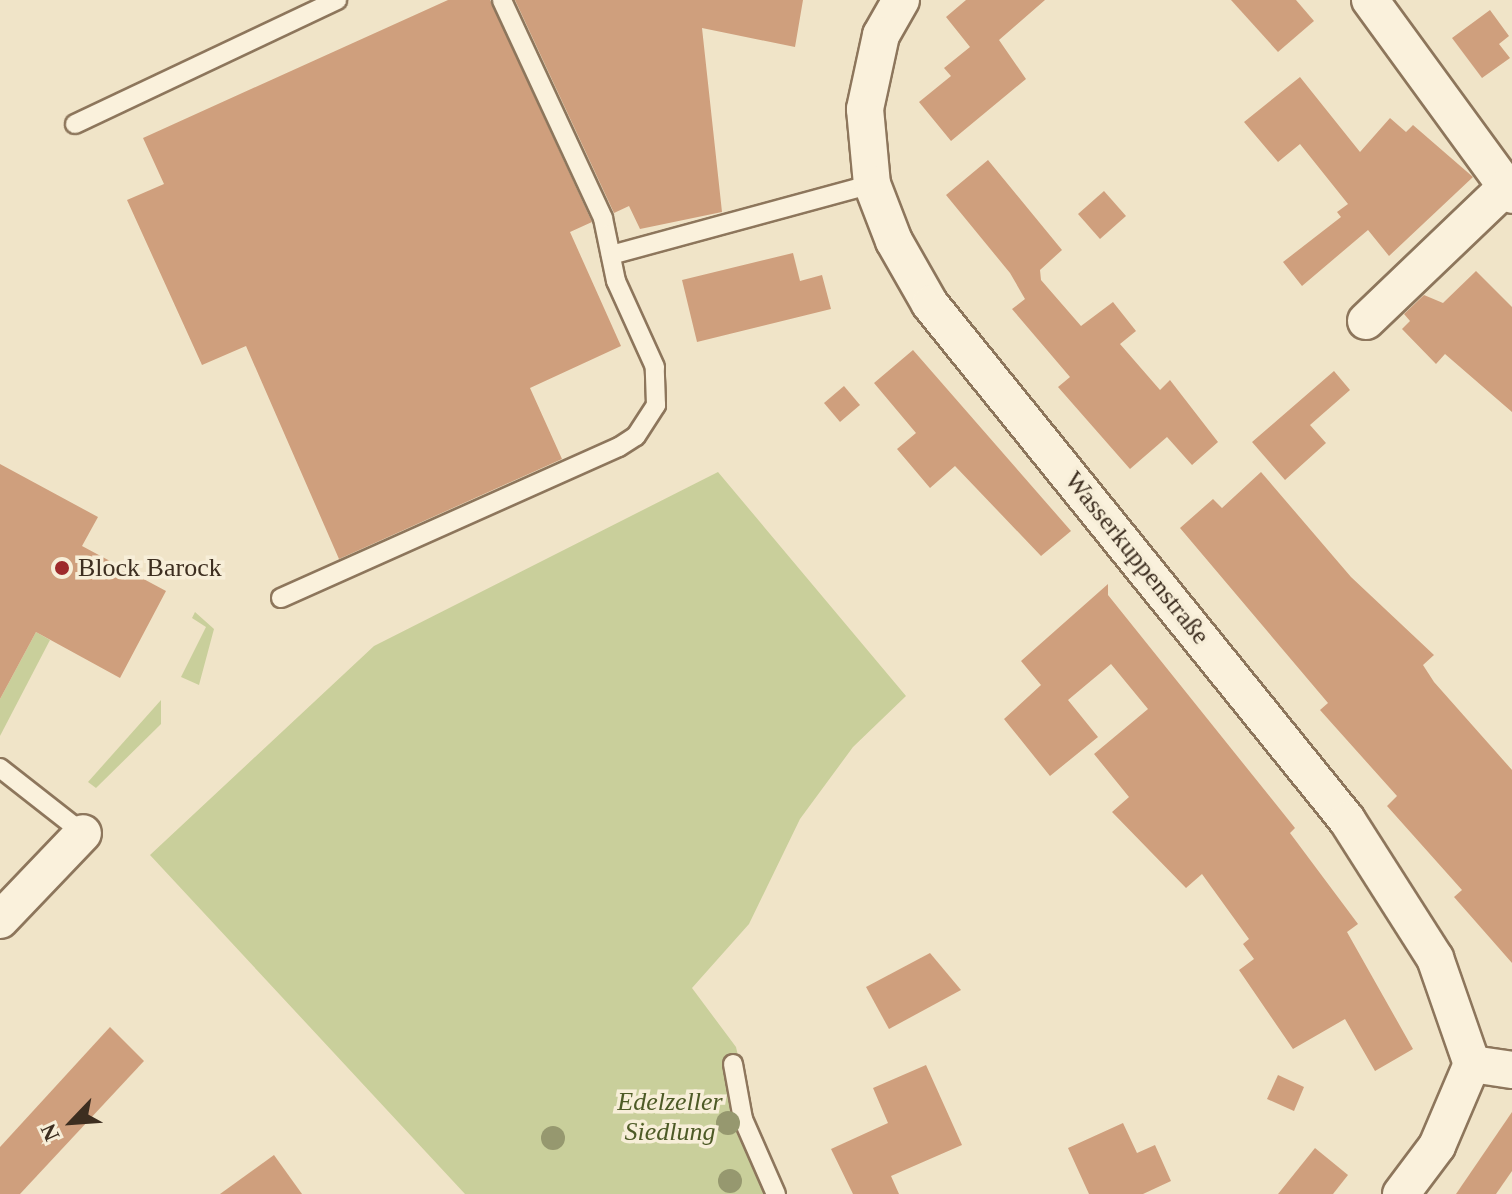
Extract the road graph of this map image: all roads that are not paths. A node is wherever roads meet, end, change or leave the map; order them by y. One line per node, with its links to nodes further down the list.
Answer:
1 (337, 0): 5 (lane)
2 (502, 0): 8 (lane)
3 (901, 0): 6 (street, Wasserkuppenstraße)
4 (1370, 0): 7 (street)
5 (75, 124)
6 (872, 184): 8 (lane); 15 (street, Wasserkuppenstraße)
7 (1509, 191): 9 (street)
8 (611, 255): 10 (lane)
9 (1366, 321)
10 (281, 598)
11 (0, 768): 12 (lane)
12 (83, 833): 13 (street)
13 (0, 920)
14 (733, 1064): 17 (lane)
15 (1472, 1064): 16 (street); 18 (street)
16 (1512, 1070)
17 (776, 1194)
18 (1401, 1194)

